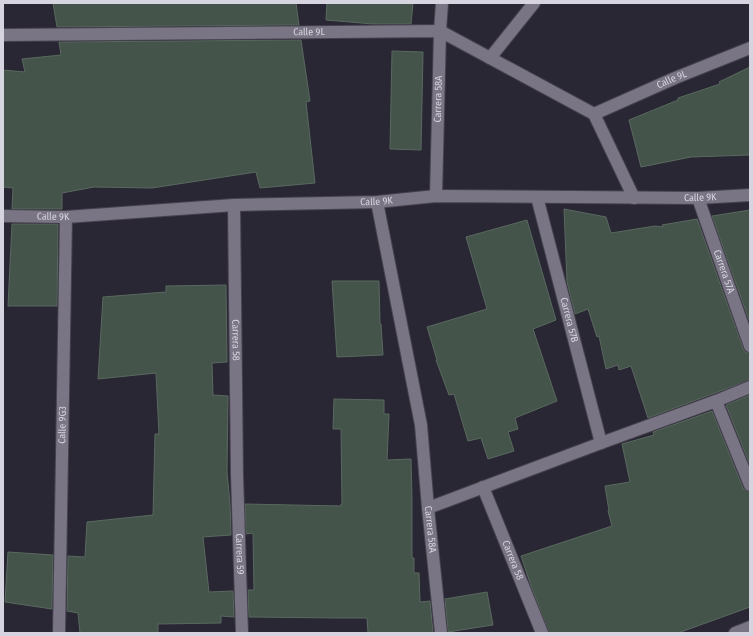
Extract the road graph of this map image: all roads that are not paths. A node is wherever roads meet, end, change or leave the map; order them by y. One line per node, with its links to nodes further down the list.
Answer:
1 (442, 3): 3 (street, Carrera 58A)
2 (534, 3): 6 (street)
3 (440, 31): 4 (street, Calle 9L); 6 (street, Calle 9L); 9 (street, Carrera 58A)
4 (3, 35)
5 (750, 48): 7 (street, Calle 9L)
6 (490, 58): 7 (street, Calle 9L)
7 (594, 114): 11 (street)
8 (750, 195): 12 (street, Calle 9K)
9 (436, 196): 10 (street, Calle 9K); 13 (street, Calle 9K)
10 (537, 197): 11 (street, Calle 9K); 20 (street, Carrera 57B)
11 (634, 198): 12 (street, Calle 9K)
12 (698, 198): 17 (street, Carrera 57A)
13 (376, 202): 14 (street, Calle 9K); 24 (street, Carrera 58A)
14 (234, 205): 16 (street, Calle 9K); 21 (street, Carrera 58)
15 (3, 216): 16 (street, Calle 9K)
16 (66, 217): 26 (street, Calle 9G3)
17 (750, 346)
18 (750, 387): 19 (street)
19 (716, 401): 20 (street); 22 (street)
20 (600, 443): 23 (street)
21 (237, 474): 27 (street, Carrera 59)
22 (750, 485)
23 (483, 487): 24 (street); 29 (street, Carrera 58)
24 (428, 508): 28 (street, Carrera 58A)
25 (750, 627): 30 (street)
26 (58, 633)
27 (242, 633)
28 (441, 633)
29 (542, 633)
30 (734, 633)

